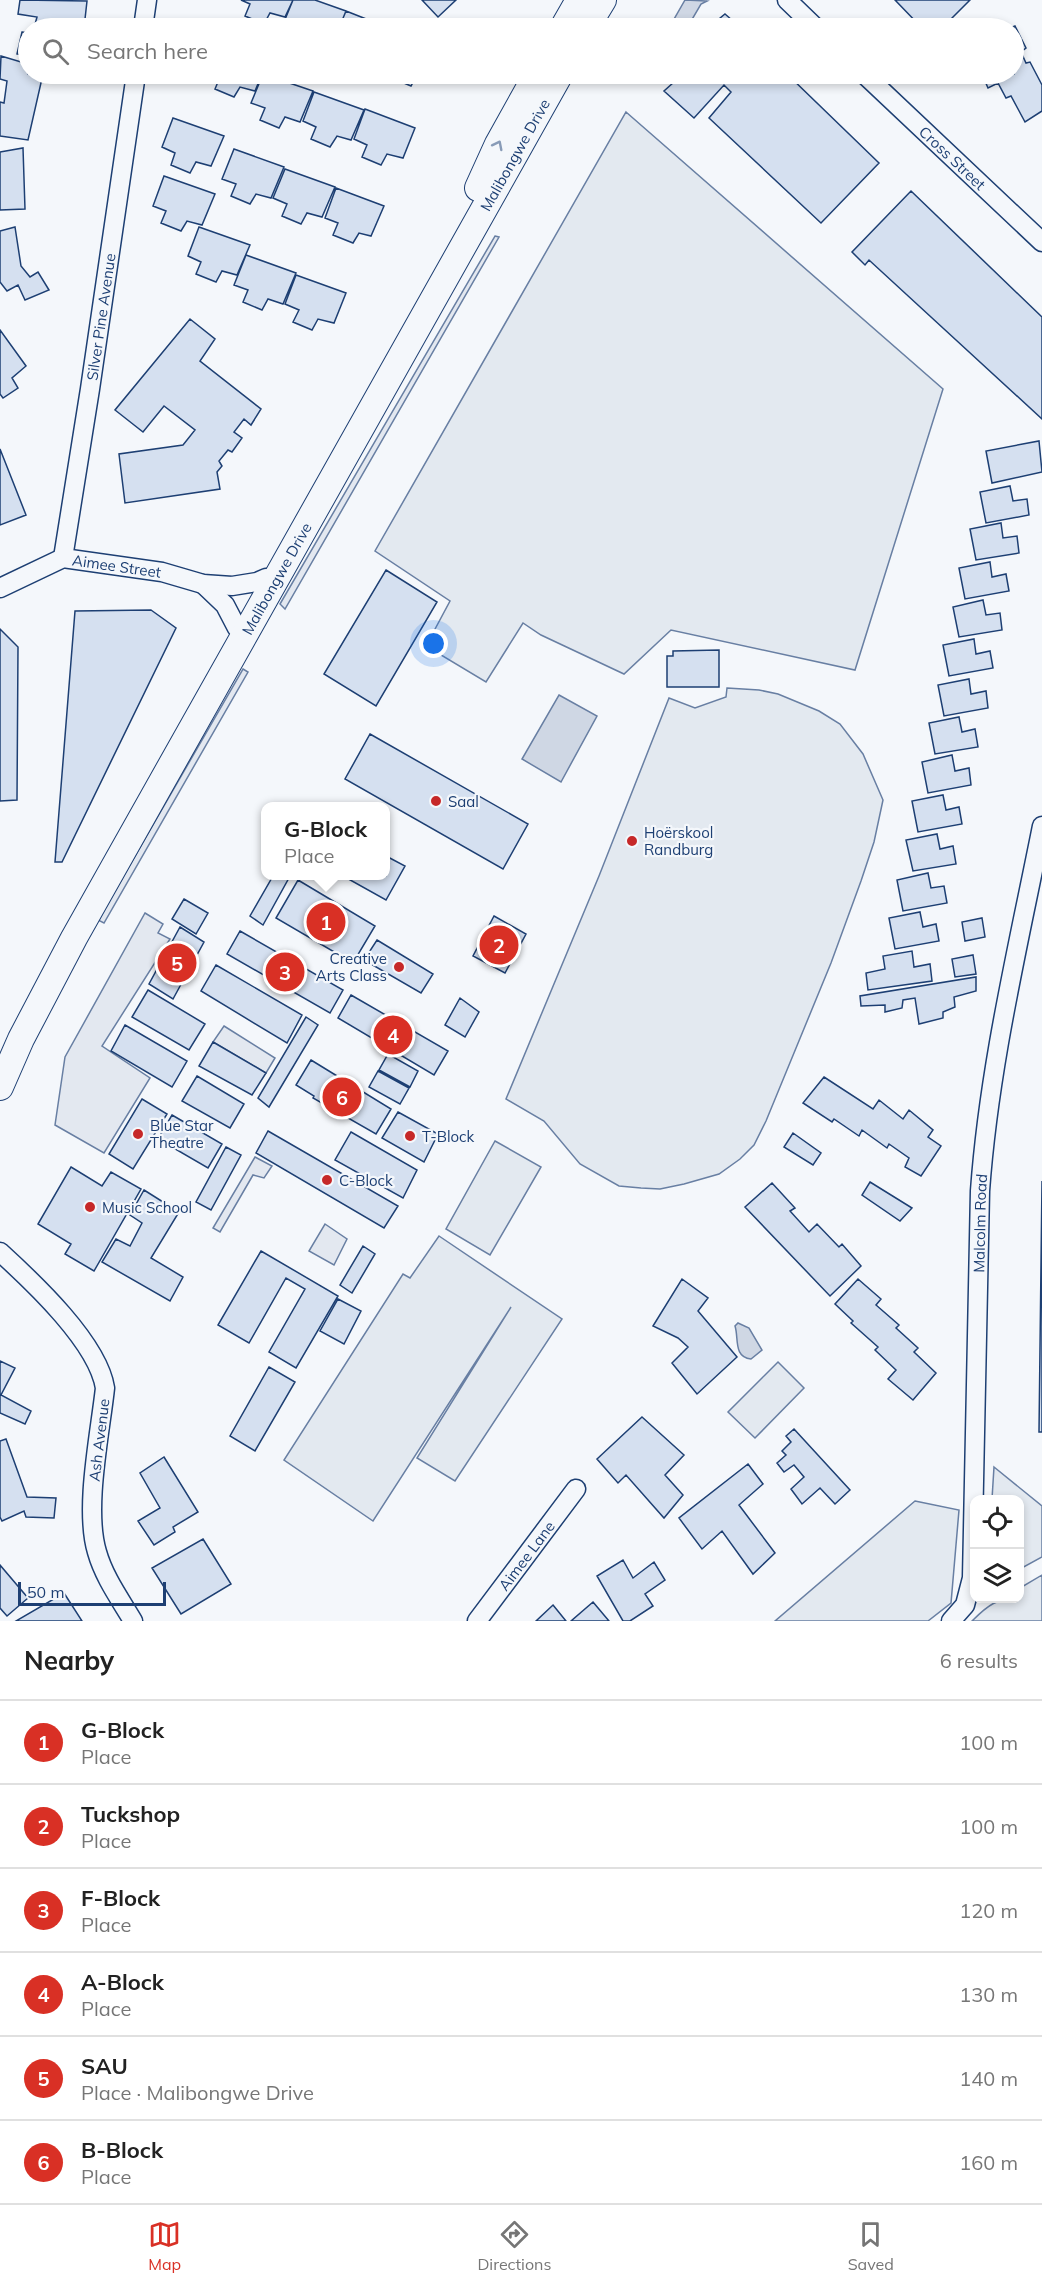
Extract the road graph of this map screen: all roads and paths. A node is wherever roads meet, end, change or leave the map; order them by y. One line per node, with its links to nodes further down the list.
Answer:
1 (147, 0): 5 (street)
2 (579, 0): 6 (main road)
3 (603, 0): 7 (main road)
4 (787, 0): 8 (street)
5 (144, 18)
6 (569, 18)
7 (592, 18)
8 (806, 18)
9 (135, 84): 14 (street, Silver Pine Avenue)
10 (531, 84): 15 (main road, Malibongwe Drive, one-way to 10)
11 (554, 84): 21 (main road, Malibongwe Drive)
12 (875, 84): 13 (street, Cross Street)
13 (1042, 242)
14 (63, 558): 16 (street, Aimee Street); 17 (street, Aimee Street)
15 (266, 578): 16 (street, Aimee Street); 18 (main road, Malibongwe Drive)
16 (203, 584): 18 (street, Aimee Street)
17 (0, 588)
18 (237, 628): 20 (main road, Malibongwe Drive)
19 (1042, 826): 26 (street, Malcolm Road)
20 (0, 1050)
21 (0, 1087)
22 (0, 1252): 24 (street, Ash Avenue)
23 (576, 1489): 25 (street, Aimee Lane)
24 (133, 1621)
25 (477, 1621)
26 (951, 1621)

